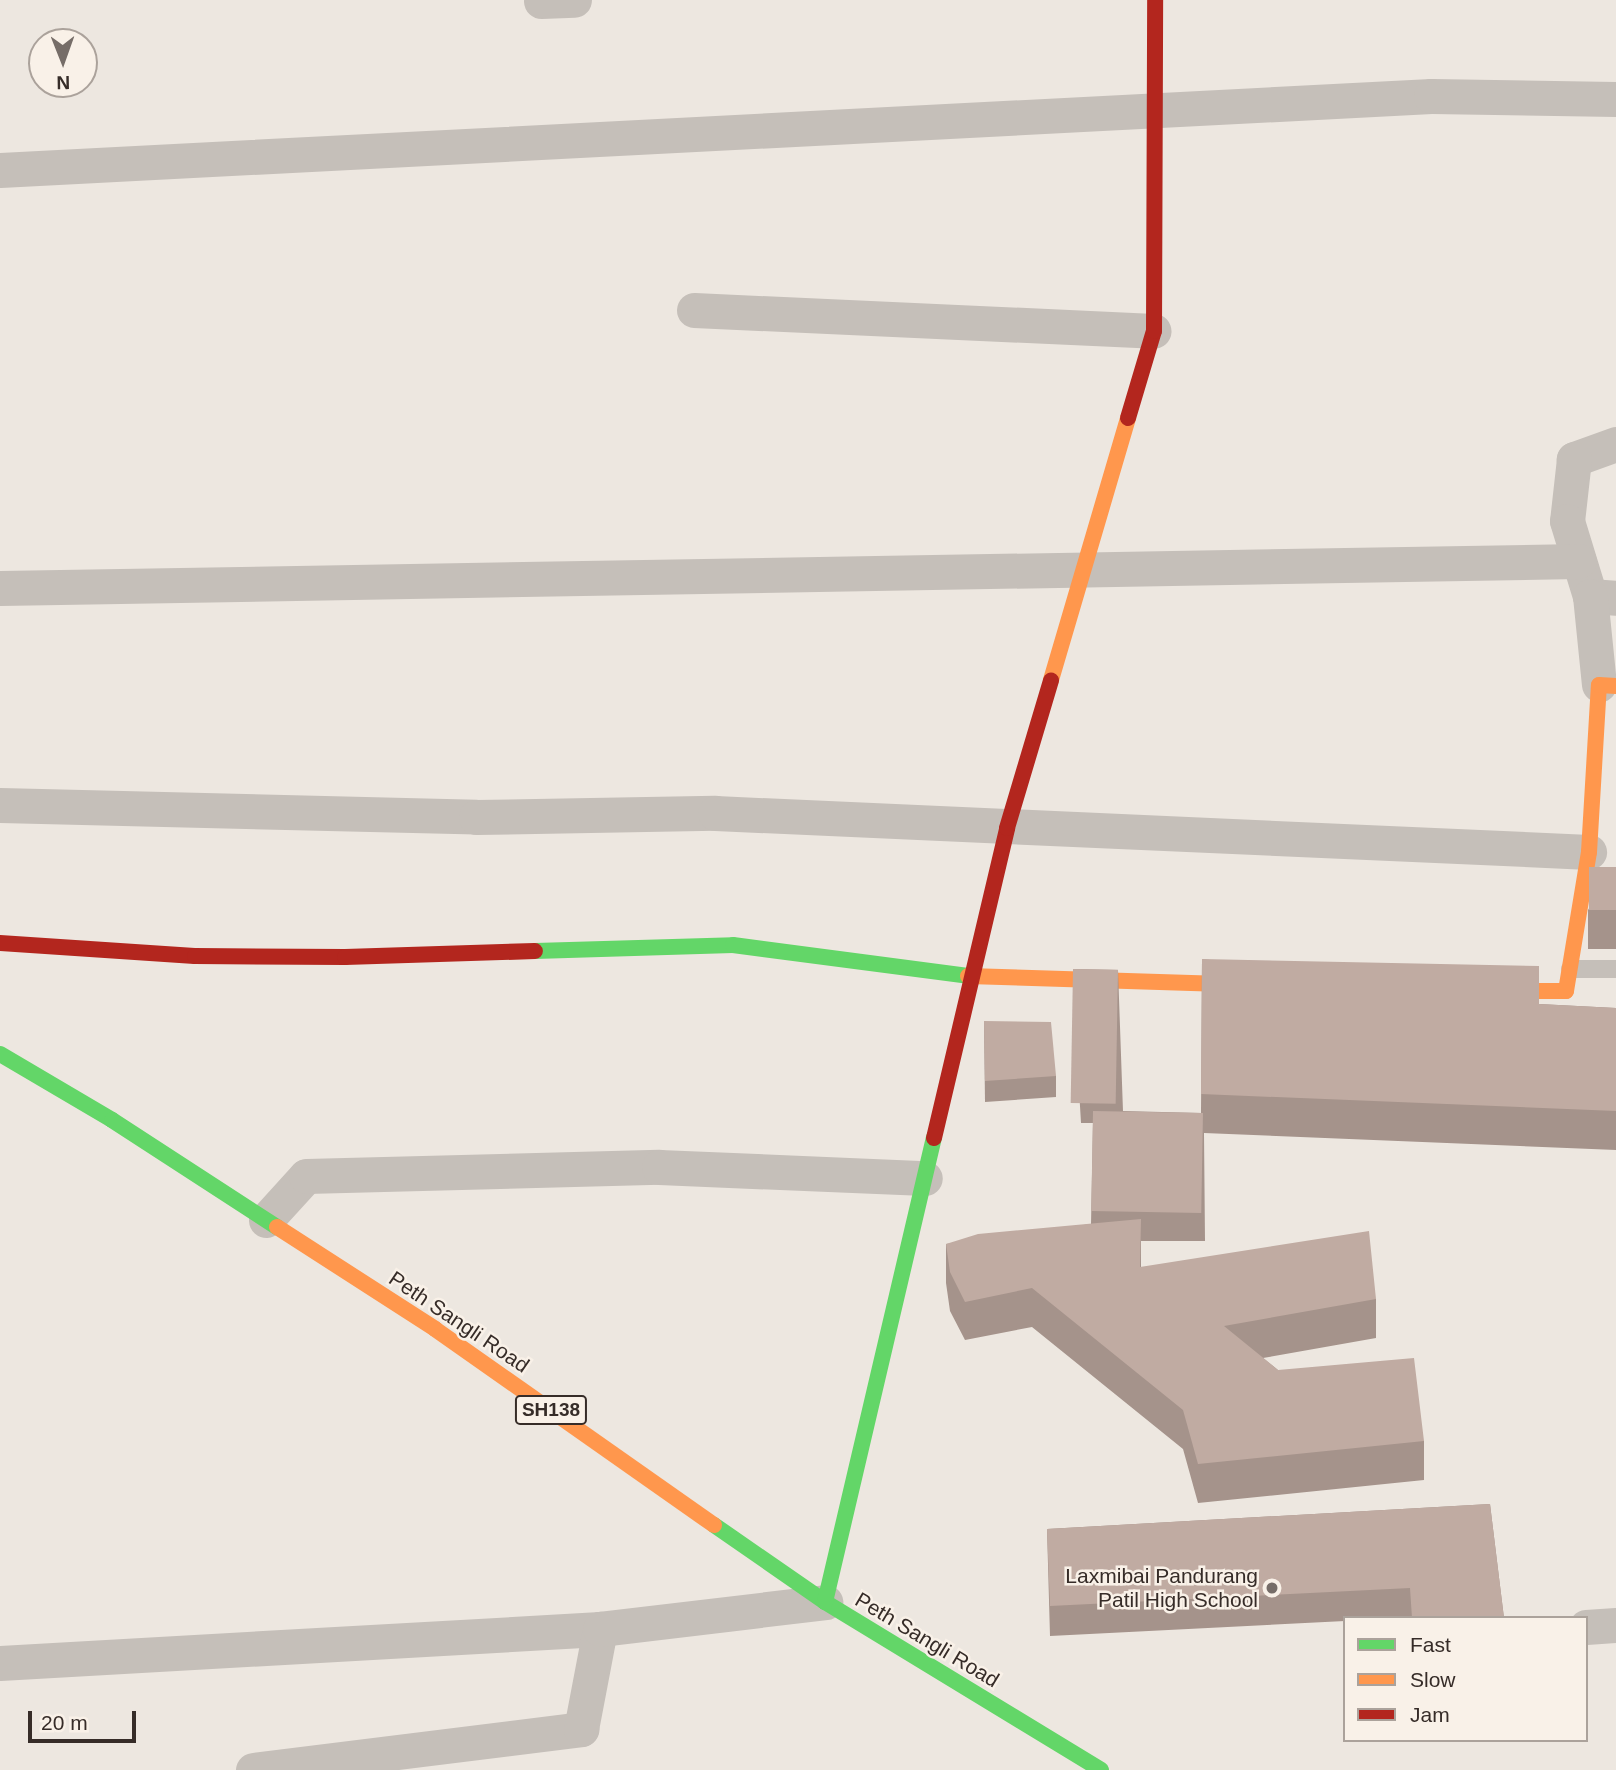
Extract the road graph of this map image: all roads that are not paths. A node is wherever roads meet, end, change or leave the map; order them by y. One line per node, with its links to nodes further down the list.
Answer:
1 (1155, 0): 3 (main road)
2 (1616, 99): 3 (street)
3 (1154, 110): 4 (street); 6 (main road)
4 (0, 170)
5 (694, 310): 6 (street)
6 (1154, 331): 9 (main road)
7 (1616, 444): 8 (street)
8 (1579, 561): 9 (street); 11 (street)
9 (1085, 569): 10 (street); 14 (main road)
10 (0, 588)
11 (1603, 597): 12 (street)
12 (1608, 686): 15 (main road)
13 (0, 805): 14 (street)
14 (1007, 828): 15 (street); 21 (main road)
15 (1589, 852): 16 (main road)
16 (1581, 901): 17 (street); 19 (main road)
17 (1616, 901)
18 (0, 943): 21 (main road)
19 (1570, 969): 20 (lane); 23 (main road)
20 (1616, 969)
21 (972, 975): 22 (main road); 27 (main road)
22 (1269, 985)
23 (1566, 990): 24 (main road); 25 (lane)
24 (1470, 991)
25 (1563, 1012)
26 (0, 1054): 28 (main road, Peth Sangli Road / SH138)
27 (925, 1178): 28 (street); 29 (main road)
28 (266, 1220): 29 (main road, Peth Sangli Road / SH138)
29 (825, 1602): 32 (street); 35 (main road, Peth Sangli Road / SH138)
30 (1616, 1625): 31 (street)
31 (1588, 1627)
32 (600, 1629): 33 (street); 34 (street)
33 (0, 1663)
34 (253, 1770)
35 (1101, 1770)

